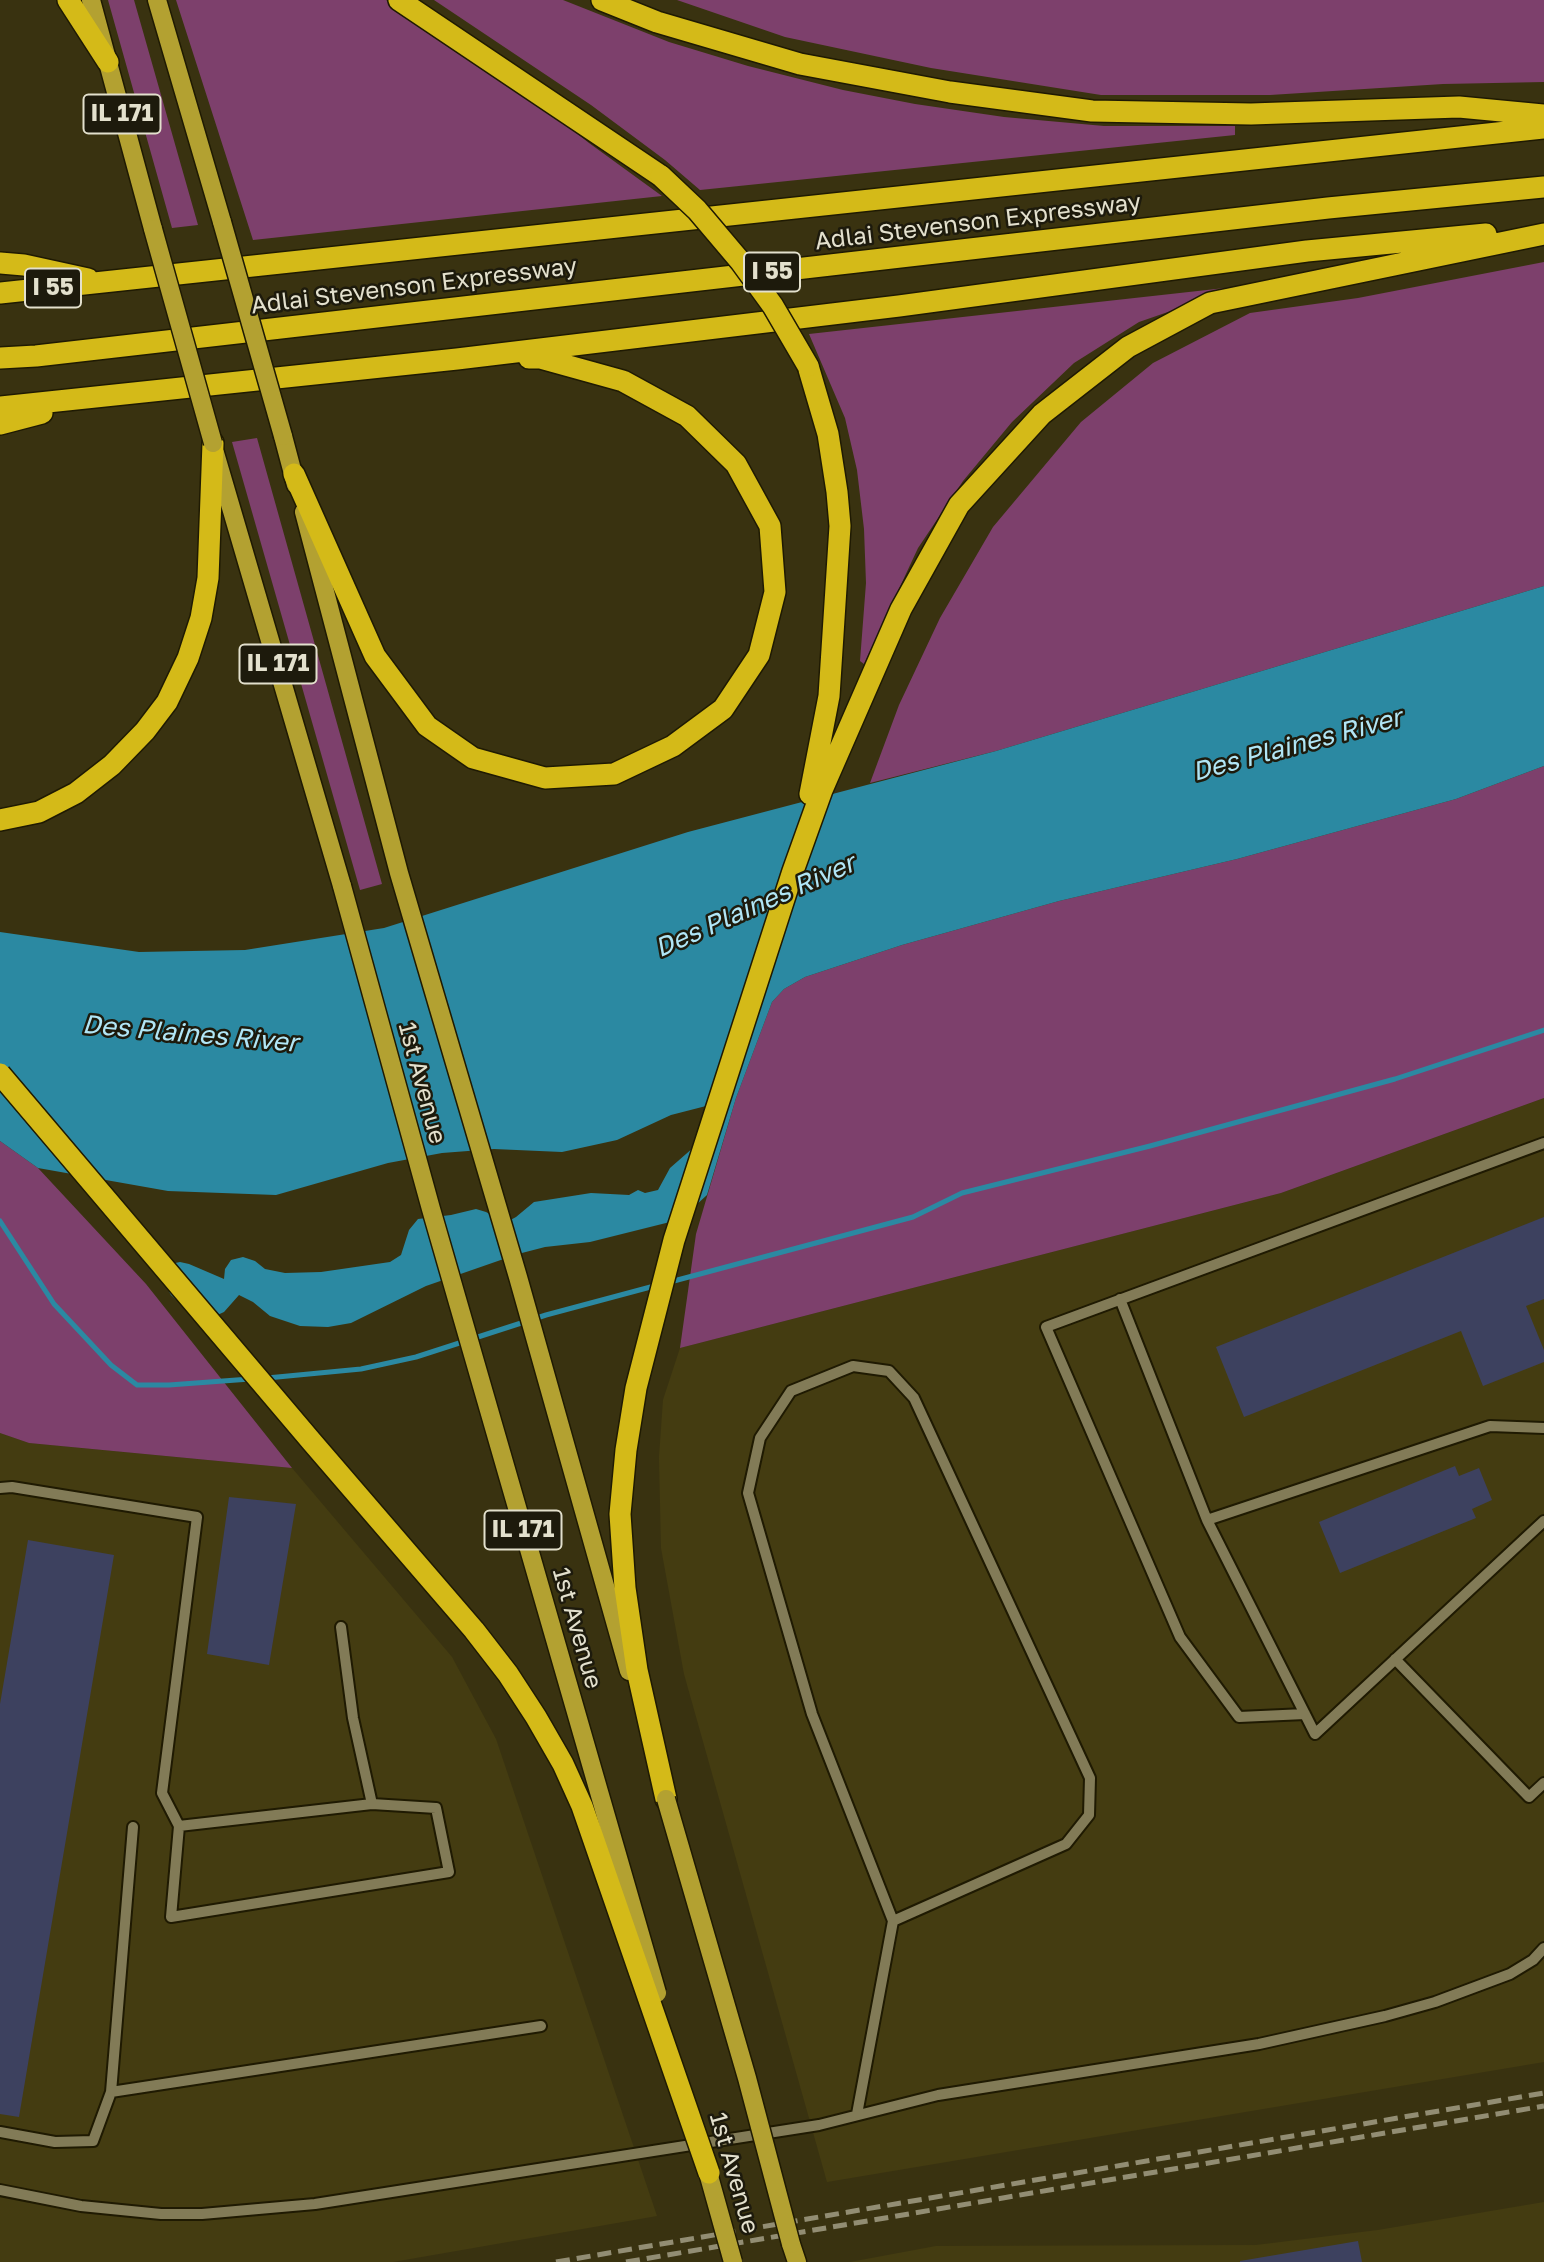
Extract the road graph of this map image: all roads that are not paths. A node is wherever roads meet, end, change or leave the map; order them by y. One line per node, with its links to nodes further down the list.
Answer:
1 (68, 0): 6 (highway)
2 (91, 0): 6 (main road, IL 171)
3 (157, 0): 21 (main road, IL 171, bridge)
4 (400, 0): 23 (highway, bridge)
5 (602, 0): 7 (highway)
6 (108, 62): 20 (main road, IL 171, bridge)
7 (1544, 115)
8 (1544, 128): 13 (highway, Adlai Stevenson Expressway / I 55)
9 (1544, 187): 15 (highway, Adlai Stevenson Expressway / I 55)
10 (1544, 228): 16 (highway)
11 (1544, 234): 23 (highway)
12 (0, 263): 13 (highway)
13 (107, 283): 14 (highway, Adlai Stevenson Expressway / I 55)
14 (0, 293)
15 (0, 358)
16 (457, 359): 17 (highway); 21 (highway)
17 (92, 398): 18 (highway); 19 (highway)
18 (0, 407)
19 (0, 424)
20 (212, 443): 22 (highway); 46 (main road, 1st Avenue / IL 171, bridge)
21 (293, 474): 35 (main road, 1st Avenue / IL 171)
22 (0, 820)
23 (793, 872): 35 (highway)
24 (0, 1074): 46 (highway, bridge)
25 (1544, 1143): 26 (lane)
26 (1120, 1299): 29 (lane); 33 (lane)
27 (1544, 1428): 29 (lane)
28 (0, 1488): 37 (lane)
29 (1207, 1520): 33 (lane)
30 (1544, 1521): 32 (lane)
31 (341, 1627): 36 (lane)
32 (1395, 1659): 33 (lane); 34 (lane)
33 (1304, 1714)
34 (1544, 1783)
35 (666, 1799): 49 (main road, IL 171, bridge)
36 (372, 1804): 37 (lane); 37 (lane)
37 (179, 1826)
38 (133, 1828): 43 (lane)
39 (893, 1921): 39 (lane); 44 (lane)
40 (1544, 1948): 41 (lane)
41 (1538, 1960): 44 (lane)
42 (541, 2026): 43 (lane)
43 (111, 2092): 45 (lane)
44 (858, 2114): 47 (lane)
45 (0, 2132)
46 (709, 2174): 48 (main road, 1st Avenue / IL 171, bridge)
47 (0, 2190)
48 (732, 2262)
49 (796, 2262)

